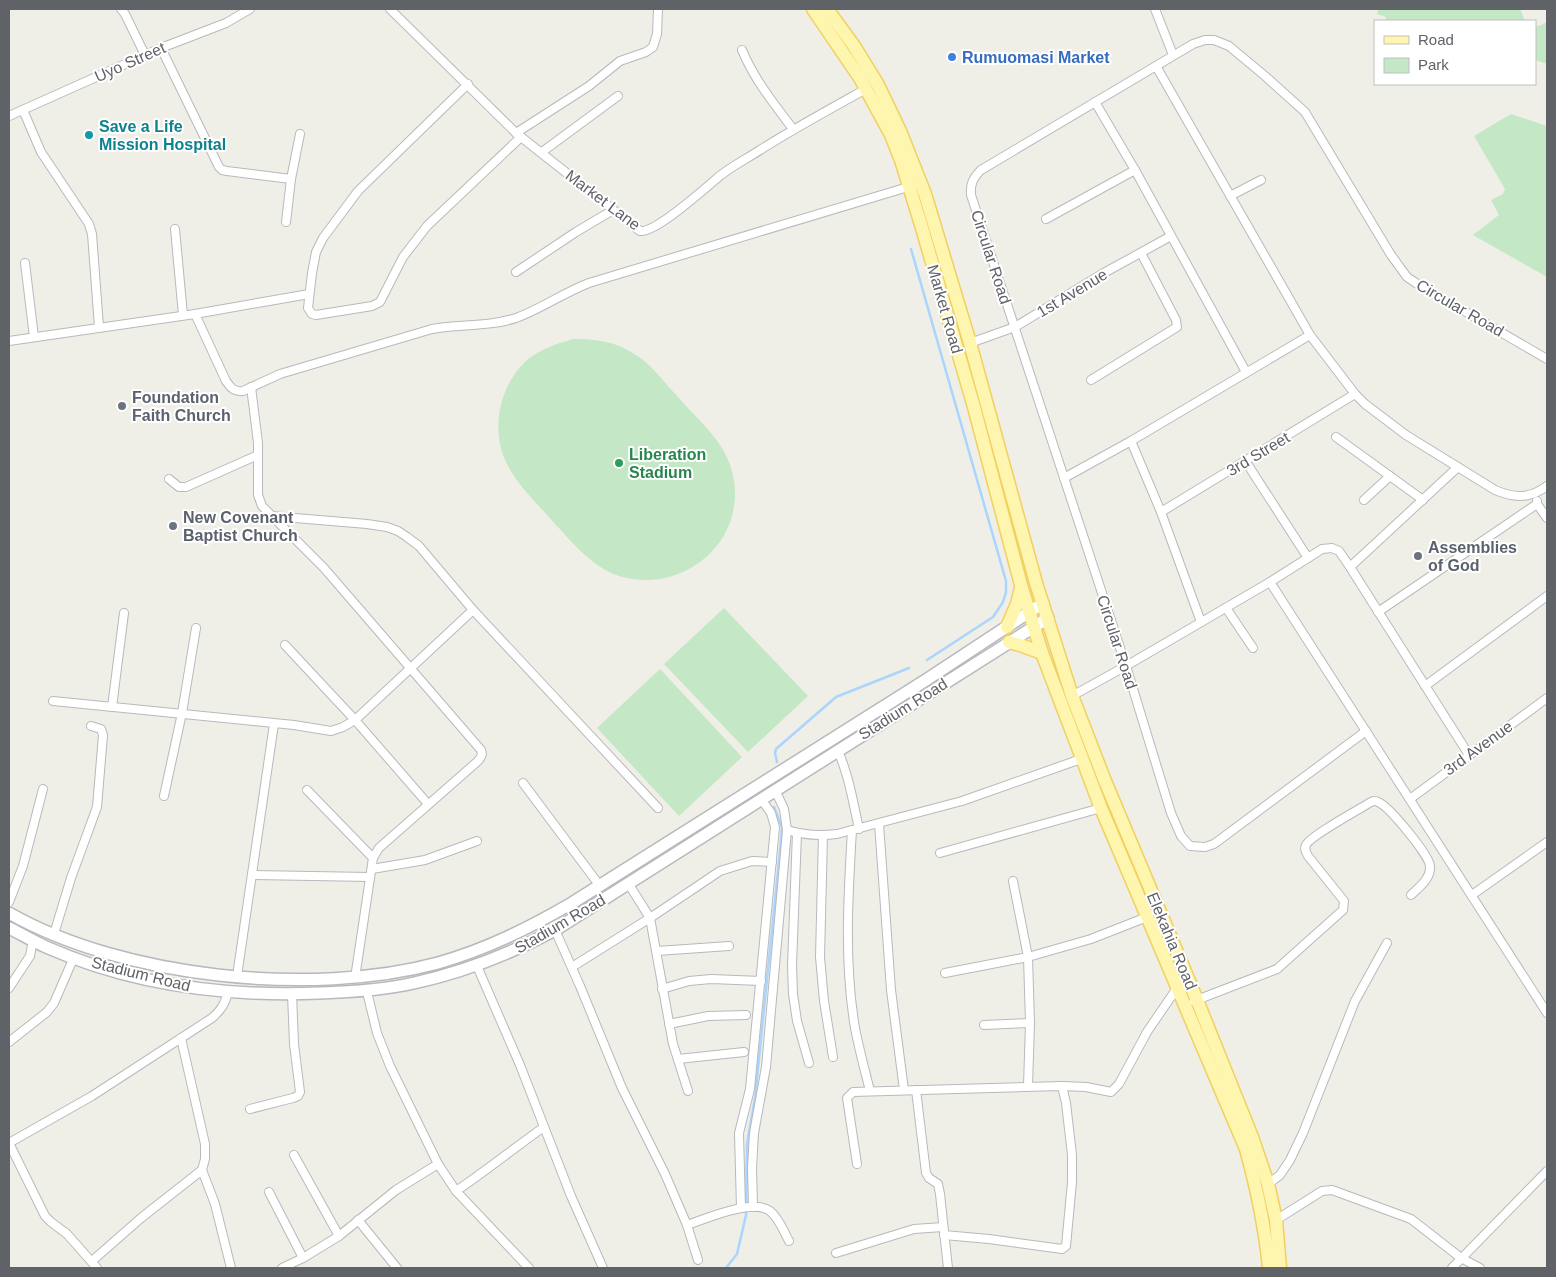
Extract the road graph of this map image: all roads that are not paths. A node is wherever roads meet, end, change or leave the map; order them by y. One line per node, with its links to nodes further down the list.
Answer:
1 (121, 9): 10 (street)
2 (250, 9): 8 (street, Uyo Street)
3 (390, 9): 13 (street, Market Lane)
4 (658, 9): 21 (street)
5 (813, 9): 14 (main road, Market Road)
6 (827, 9): 27 (main road, Market Road)
7 (1154, 9): 11 (street)
8 (161, 48): 10 (street, Uyo Street); 24 (street)
9 (742, 50): 19 (street)
10 (146, 55): 17 (street, Uyo Street)
11 (1174, 55): 12 (street, Circular Road); 46 (street, Circular Road)
12 (1156, 66): 16 (street, Circular Road); 28 (street)
13 (468, 84): 21 (street, Market Lane); 37 (street)
14 (866, 89): 19 (street, Market Lane); 26 (main road, Market Road)
15 (618, 96): 22 (street)
16 (1095, 102): 23 (street); 41 (street, Circular Road)
17 (23, 110): 18 (street, Uyo Street); 40 (street)
18 (9, 116)
19 (793, 129): 29 (street, Market Lane)
20 (300, 134): 24 (street)
21 (519, 135): 22 (street, Market Lane); 37 (street)
22 (542, 152): 29 (street, Market Lane)
23 (1135, 170): 30 (street); 33 (street)
24 (292, 179): 31 (street)
25 (1261, 180): 28 (street)
26 (908, 187): 27 (street); 49 (street); 70 (main road, Market Road)
27 (925, 194): 45 (main road, Market Road)
28 (1230, 196): 42 (street)
29 (613, 210): 36 (street)
30 (1046, 219)
31 (286, 222)
32 (175, 229): 39 (street)
33 (1171, 236): 34 (street, 1st Avenue); 47 (street)
34 (1140, 253): 41 (street, 1st Avenue); 48 (street)
35 (25, 263): 43 (street)
36 (516, 272)
37 (309, 294): 38 (street)
38 (195, 314): 39 (street); 49 (street)
39 (183, 315): 40 (street)
40 (99, 327): 43 (street)
41 (1015, 327): 45 (street, 1st Avenue); 57 (street, Circular Road)
42 (1310, 335): 47 (street); 50 (street)
43 (34, 337): 44 (street)
44 (9, 341)
45 (970, 343): 72 (main road, Market Road)
46 (1547, 359)
47 (1246, 372): 52 (street)
48 (1091, 380)
49 (251, 387): 53 (street)
50 (1355, 394): 54 (street, 3rd Street); 55 (street)
51 (1336, 436): 56 (street)
52 (1132, 441): 57 (street); 64 (street)
53 (258, 454): 58 (street); 65 (street)
54 (1246, 462): 64 (street, 3rd Street); 67 (street)
55 (1458, 467): 60 (street); 62 (street)
56 (1390, 476): 61 (street); 62 (street)
57 (1064, 478): 87 (street, Circular Road)
58 (169, 479)
59 (1547, 486): 60 (street)
60 (1536, 493): 63 (street)
61 (1364, 500)
62 (1423, 500): 68 (street)
63 (1537, 504): 66 (street); 76 (street)
64 (1161, 512): 79 (street)
65 (271, 516): 74 (street); 88 (street)
66 (1547, 518)
67 (1308, 558): 68 (street); 69 (street)
68 (1350, 567): 76 (street)
69 (1270, 582): 73 (street); 98 (street)
70 (1021, 585): 75 (main road, Market Road); 80 (main road)
71 (1547, 596): 89 (street)
72 (1043, 603): 75 (main road, Stadium Road); 78 (main road, Market Road)
73 (1226, 608): 79 (street); 85 (street)
74 (473, 610): 88 (street); 110 (street)
75 (1029, 612): 80 (main road, Stadium Road); 81 (main road, Market Road)
76 (1378, 612): 89 (street)
77 (124, 613): 93 (street)
78 (1048, 618): 81 (main road, Stadium Road); 90 (main road, Elekahia Road)
79 (1201, 622): 87 (street)
80 (1007, 627): 126 (main road, Stadium Road)
81 (1034, 627): 83 (main road, Stadium Road); 86 (main road, Elekahia Road)
82 (196, 628): 94 (street)
83 (1009, 642): 86 (main road); 99 (main road, Stadium Road)
84 (285, 645): 95 (street)
85 (1253, 648)
86 (1042, 653): 101 (main road, Elekahia Road)
87 (1126, 666): 90 (street); 98 (street, Circular Road)
88 (410, 667): 95 (street); 109 (street)
89 (1425, 686): 100 (street)
90 (1072, 696): 156 (main road, Elekahia Road)
91 (1547, 698): 100 (street, 3rd Avenue)
92 (52, 701): 93 (street)
93 (112, 707): 94 (street)
94 (182, 713): 96 (street); 106 (street)
95 (355, 720): 96 (street); 109 (street)
96 (274, 724): 123 (street)
97 (91, 726): 135 (street)
98 (1366, 731): 108 (street)
99 (838, 750): 105 (main road, Stadium Road); 113 (street)
100 (1469, 755): 108 (street, 3rd Avenue)
101 (1081, 759): 111 (main road, Elekahia Road); 112 (street)
102 (523, 783): 126 (street)
103 (43, 789): 129 (street)
104 (307, 790): 120 (street)
105 (776, 790): 107 (main road, Stadium Road); 114 (street)
106 (164, 796)
107 (761, 798): 121 (street); 125 (main road, Stadium Road)
108 (1410, 799): 128 (street)
109 (428, 804): 120 (street)
110 (658, 808)
111 (1101, 808): 119 (street); 131 (main road, Elekahia Road)
112 (879, 824): 113 (street); 171 (street)
113 (855, 829): 116 (street); 174 (street)
114 (787, 830): 115 (street); 186 (street)
115 (797, 833): 116 (street); 168 (street)
116 (823, 835): 166 (street)
117 (477, 841): 122 (street)
118 (1547, 842): 128 (street)
119 (940, 853)
120 (372, 858): 122 (street)
121 (772, 862): 132 (street); 148 (street)
122 (371, 873): 123 (street); 147 (street)
123 (253, 876): 146 (street)
124 (1013, 881): 141 (street)
125 (628, 883): 132 (street); 134 (main road, Stadium Road)
126 (600, 886): 144 (main road, Stadium Road)
127 (1411, 895): 156 (street)
128 (1472, 895): 158 (street)
129 (9, 902)
130 (9, 912): 135 (main road, Stadium Road)
131 (1147, 917): 141 (street); 151 (main road, Elekahia Road)
132 (650, 918): 139 (street); 143 (street)
133 (9, 928): 136 (main road, Stadium Road)
134 (556, 930): 142 (main road, Stadium Road); 143 (street)
135 (54, 934): 146 (main road, Stadium Road)
136 (34, 940): 140 (main road, Stadium Road); 150 (street)
137 (1386, 943): 183 (street)
138 (729, 946): 139 (street)
139 (657, 951): 152 (street)
140 (74, 958): 153 (main road, Stadium Road); 164 (street)
141 (1028, 958): 145 (street); 160 (street)
142 (477, 966): 149 (main road, Stadium Road); 176 (street)
143 (572, 967): 190 (street)
144 (410, 969): 147 (main road, Stadium Road); 149 (main road)
145 (945, 973)
146 (237, 976): 147 (main road, Stadium Road)
147 (355, 978)
148 (761, 981): 152 (street); 187 (street)
149 (412, 984): 154 (main road, Stadium Road)
150 (9, 988)
151 (1177, 988): 157 (main road, Elekahia Road); 170 (street)
152 (662, 990): 161 (street)
153 (228, 992): 155 (main road, Stadium Road); 163 (street)
154 (367, 992): 155 (main road, Stadium Road); 179 (street)
155 (292, 994): 175 (street)
156 (1197, 1000): 157 (street); 183 (main road, Elekahia Road)
157 (1184, 1004): 206 (main road, Elekahia Road)
158 (1547, 1013)
159 (746, 1015): 161 (street)
160 (1030, 1023): 162 (street); 169 (street)
161 (669, 1024): 167 (street)
162 (984, 1025)
163 (181, 1038): 177 (street); 181 (street)
164 (9, 1042)
165 (744, 1052): 167 (street)
166 (834, 1057)
167 (678, 1059): 173 (street)
168 (809, 1063)
169 (1028, 1086): 170 (street); 172 (street)
170 (1062, 1086): 191 (street)
171 (904, 1090): 172 (street); 174 (street)
172 (916, 1090): 191 (street)
173 (688, 1091)
174 (870, 1091): 180 (street)
175 (250, 1109)
176 (544, 1127): 184 (street); 204 (street)
177 (9, 1143): 198 (street)
178 (294, 1156): 192 (street)
179 (438, 1164): 184 (street); 188 (street)
180 (857, 1164)
181 (202, 1170): 198 (street); 200 (street)
182 (1547, 1171): 196 (street)
183 (1268, 1184): 189 (main road, Elekahia Road)
184 (456, 1191): 203 (street)
185 (269, 1192): 195 (street)
186 (753, 1207): 187 (street); 193 (street)
187 (741, 1208): 190 (street)
188 (358, 1220): 192 (street); 202 (street)
189 (1276, 1220): 196 (street); 207 (main road, Elekahia Road)
190 (687, 1226): 197 (street)
191 (944, 1231): 194 (street); 205 (street)
192 (339, 1236): 195 (street)
193 (789, 1241)
194 (836, 1252)
195 (304, 1258): 201 (street)
196 (1461, 1258): 208 (street); 209 (street)
197 (698, 1260)
198 (92, 1261): 199 (street)
199 (97, 1268)
200 (231, 1268)
201 (282, 1268)
202 (397, 1268)
203 (529, 1268)
204 (603, 1268)
205 (948, 1268)
206 (1269, 1268)
207 (1280, 1268)
208 (1452, 1268)
209 (1480, 1268)

